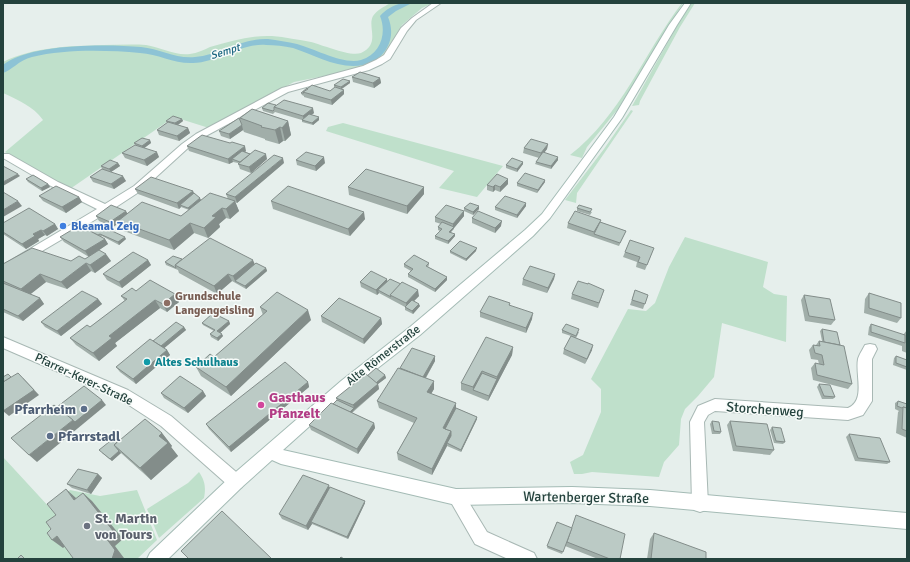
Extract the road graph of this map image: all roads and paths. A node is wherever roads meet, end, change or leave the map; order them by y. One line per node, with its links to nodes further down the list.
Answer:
1 (438, 3): 4 (street)
2 (688, 3): 8 (street, Alte Römerstraße)
3 (6, 156): 4 (street)
4 (106, 209): 5 (street)
5 (3, 270)
6 (4, 344): 9 (street, Pfarrer-Kerer-Straße)
7 (870, 349): 11 (street, Storchenweg)
8 (270, 452): 9 (street, Alte Römerstraße); 10 (street, Wartenberger Straße)
9 (236, 482): 13 (street, Alte Römerstraße)
10 (456, 497): 11 (street, Wartenberger Straße); 14 (street)
11 (700, 504): 12 (street, Wartenberger Straße)
12 (907, 521)
13 (156, 559)
14 (528, 559)

